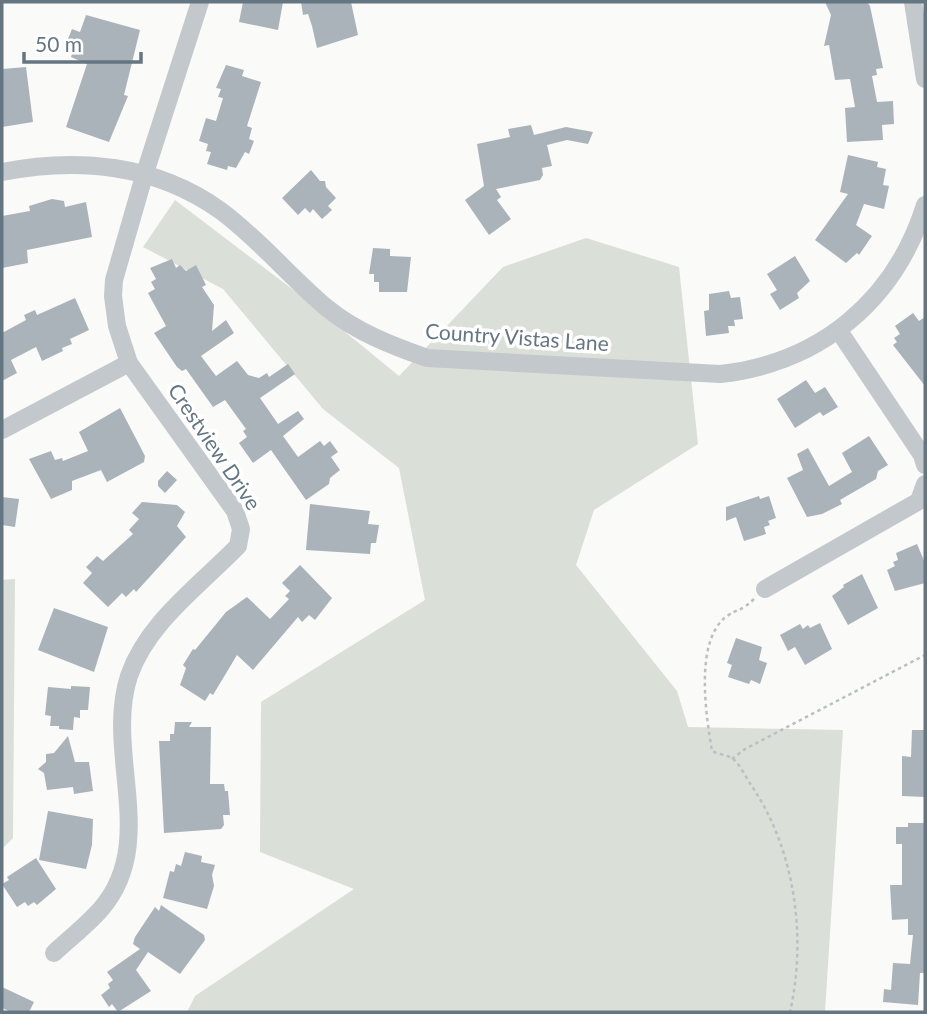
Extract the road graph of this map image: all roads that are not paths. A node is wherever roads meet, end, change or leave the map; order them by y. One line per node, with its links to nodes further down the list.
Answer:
1 (200, 2): 5 (street, Crestview Drive)
2 (913, 2): 3 (street)
3 (925, 79)
4 (2, 172): 5 (street, Country Vistas Lane)
5 (144, 176): 7 (street, Country Vistas Lane); 8 (street, Crestview Drive)
6 (925, 205): 7 (street, Country Vistas Lane)
7 (839, 331): 10 (street)
8 (129, 363): 9 (street); 13 (street, Crestview Drive)
9 (2, 430)
10 (925, 465)
11 (925, 484): 12 (street)
12 (765, 589)
13 (54, 953)

